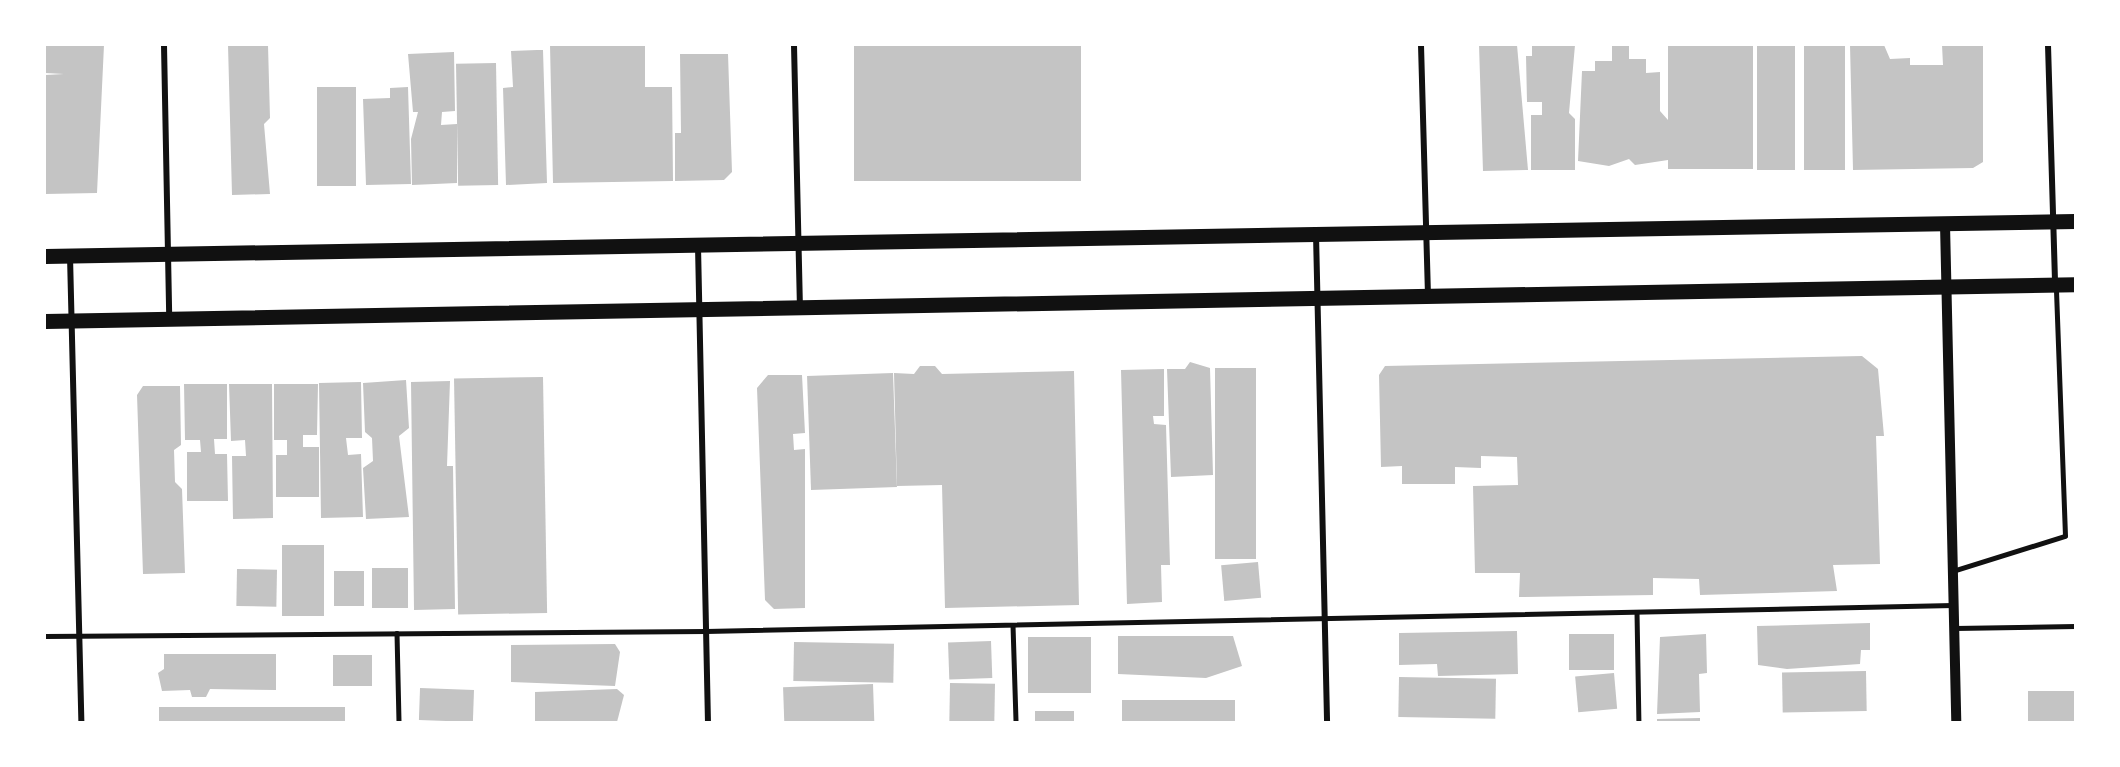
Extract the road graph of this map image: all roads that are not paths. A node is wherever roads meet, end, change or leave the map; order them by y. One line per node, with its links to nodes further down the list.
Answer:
1 (164, 45): 12 (street)
2 (794, 45): 10 (street)
3 (1421, 45): 8 (street)
4 (2048, 45): 6 (street)
5 (2075, 221): 6 (main road)
6 (2054, 222): 7 (main road); 15 (street)
7 (1945, 224): 8 (main road); 17 (street)
8 (1427, 232): 9 (main road); 18 (street)
9 (1317, 233): 10 (main road); 19 (street)
10 (798, 242): 11 (main road); 20 (street)
11 (698, 244): 12 (main road); 21 (street)
12 (168, 254): 13 (main road); 22 (street)
13 (70, 255): 14 (main road); 23 (street)
14 (45, 256)
15 (2055, 284): 16 (main road); 17 (main road); 25 (lane)
16 (2075, 284)
17 (1946, 286): 18 (main road); 25 (street)
18 (1428, 296): 19 (main road)
19 (1317, 298): 20 (main road); 28 (street)
20 (800, 307): 21 (main road)
21 (699, 309): 22 (main road); 32 (street)
22 (169, 319): 23 (main road)
23 (72, 320): 24 (main road); 34 (street)
24 (45, 321)
25 (1953, 571): 26 (street)
26 (1953, 605): 27 (lane); 31 (street)
27 (1636, 612): 28 (lane); 41 (lane)
28 (1325, 619): 29 (lane); 40 (street)
29 (1013, 625): 32 (lane); 39 (lane)
30 (2075, 626): 31 (lane)
31 (1954, 628): 42 (street)
32 (705, 631): 33 (lane); 38 (street)
33 (397, 633): 34 (lane); 37 (lane)
34 (79, 635): 35 (lane); 36 (street)
35 (45, 636)
36 (81, 722)
37 (399, 722)
38 (708, 722)
39 (1016, 722)
40 (1327, 722)
41 (1639, 722)
42 (1956, 722)

